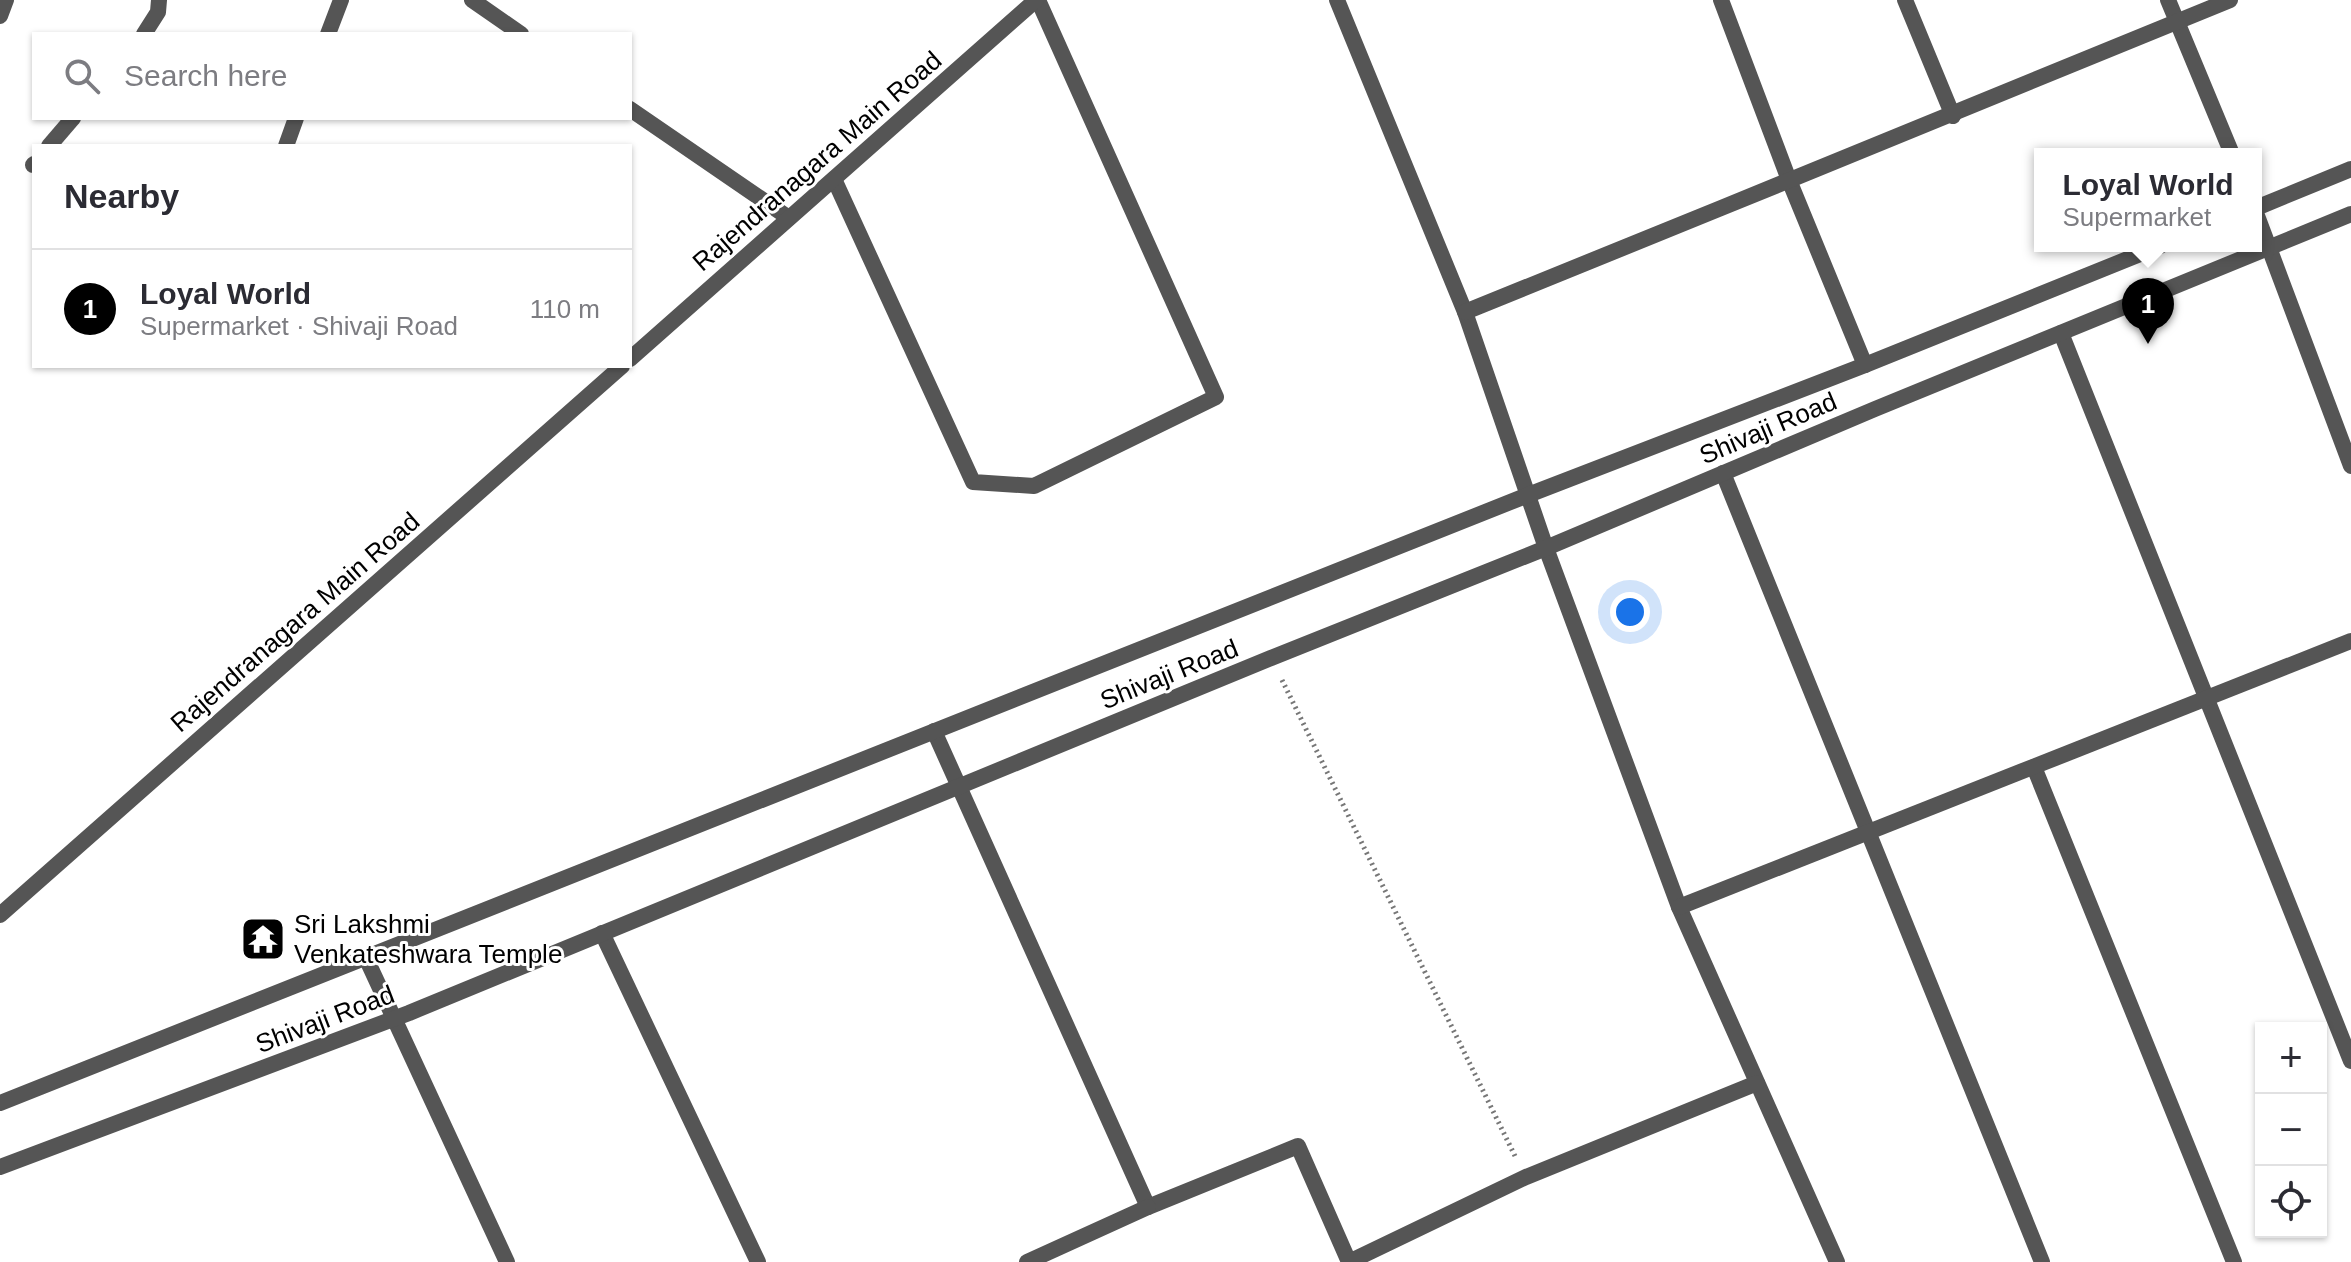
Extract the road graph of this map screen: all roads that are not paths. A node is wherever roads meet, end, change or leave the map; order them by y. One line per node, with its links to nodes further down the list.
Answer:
1 (6, 0): 11 (street)
2 (159, 0): 13 (street)
3 (341, 0): 14 (street)
4 (472, 0): 15 (street)
5 (1037, 0): 24 (street, Rajendranagara Main Road); 24 (street)
6 (1337, 0): 34 (street)
7 (1721, 0): 25 (street)
8 (1905, 0): 17 (street)
9 (2168, 0): 12 (street)
10 (2230, 0): 12 (street)
11 (0, 16)
12 (2178, 22): 17 (street); 22 (street)
13 (145, 32)
14 (329, 32)
15 (518, 32)
16 (632, 110): 28 (street)
17 (1953, 116): 25 (street)
18 (71, 120): 20 (street)
19 (295, 120): 21 (street)
20 (51, 144)
21 (287, 144)
22 (2230, 148)
23 (2351, 169): 26 (street)
24 (834, 179): 28 (street, Rajendranagara Main Road)
25 (1789, 180): 34 (street); 37 (street)
26 (2262, 207)
27 (2351, 214): 30 (street, Shivaji Road)
28 (789, 218): 36 (street, Rajendranagara Main Road)
29 (2262, 228): 30 (street)
30 (2269, 248): 31 (street, Shivaji Road); 39 (street)
31 (2262, 251)
32 (2145, 252): 37 (street)
33 (2259, 252): 35 (street, Shivaji Road)
34 (1465, 312): 41 (street)
35 (2061, 333): 40 (street, Shivaji Road); 44 (street)
36 (632, 357)
37 (1865, 365): 41 (street)
38 (620, 368): 50 (street, Rajendranagara Main Road)
39 (2351, 466)
40 (1723, 473): 42 (street, Shivaji Road); 48 (street)
41 (1528, 495): 42 (street); 45 (street)
42 (1546, 548): 47 (street, Shivaji Road); 49 (street)
43 (2351, 641): 44 (street)
44 (2205, 699): 46 (street); 54 (street)
45 (934, 731): 47 (street); 52 (street)
46 (2034, 767): 48 (street); 65 (street)
47 (961, 786): 51 (street, Shivaji Road); 58 (street)
48 (1866, 833): 49 (street); 64 (street)
49 (1679, 907): 55 (street)
50 (0, 915)
51 (602, 933): 53 (street, Shivaji Road); 60 (street)
52 (366, 958): 53 (street); 56 (street)
53 (393, 1019): 57 (street, Shivaji Road); 59 (street)
54 (2351, 1061)
55 (1757, 1083): 62 (street); 63 (street)
56 (0, 1103)
57 (0, 1167)
58 (1148, 1207): 61 (street); 62 (street)
59 (507, 1262)
60 (758, 1262)
61 (1027, 1262)
62 (1349, 1262)
63 (1837, 1262)
64 (2042, 1262)
65 (2234, 1262)

